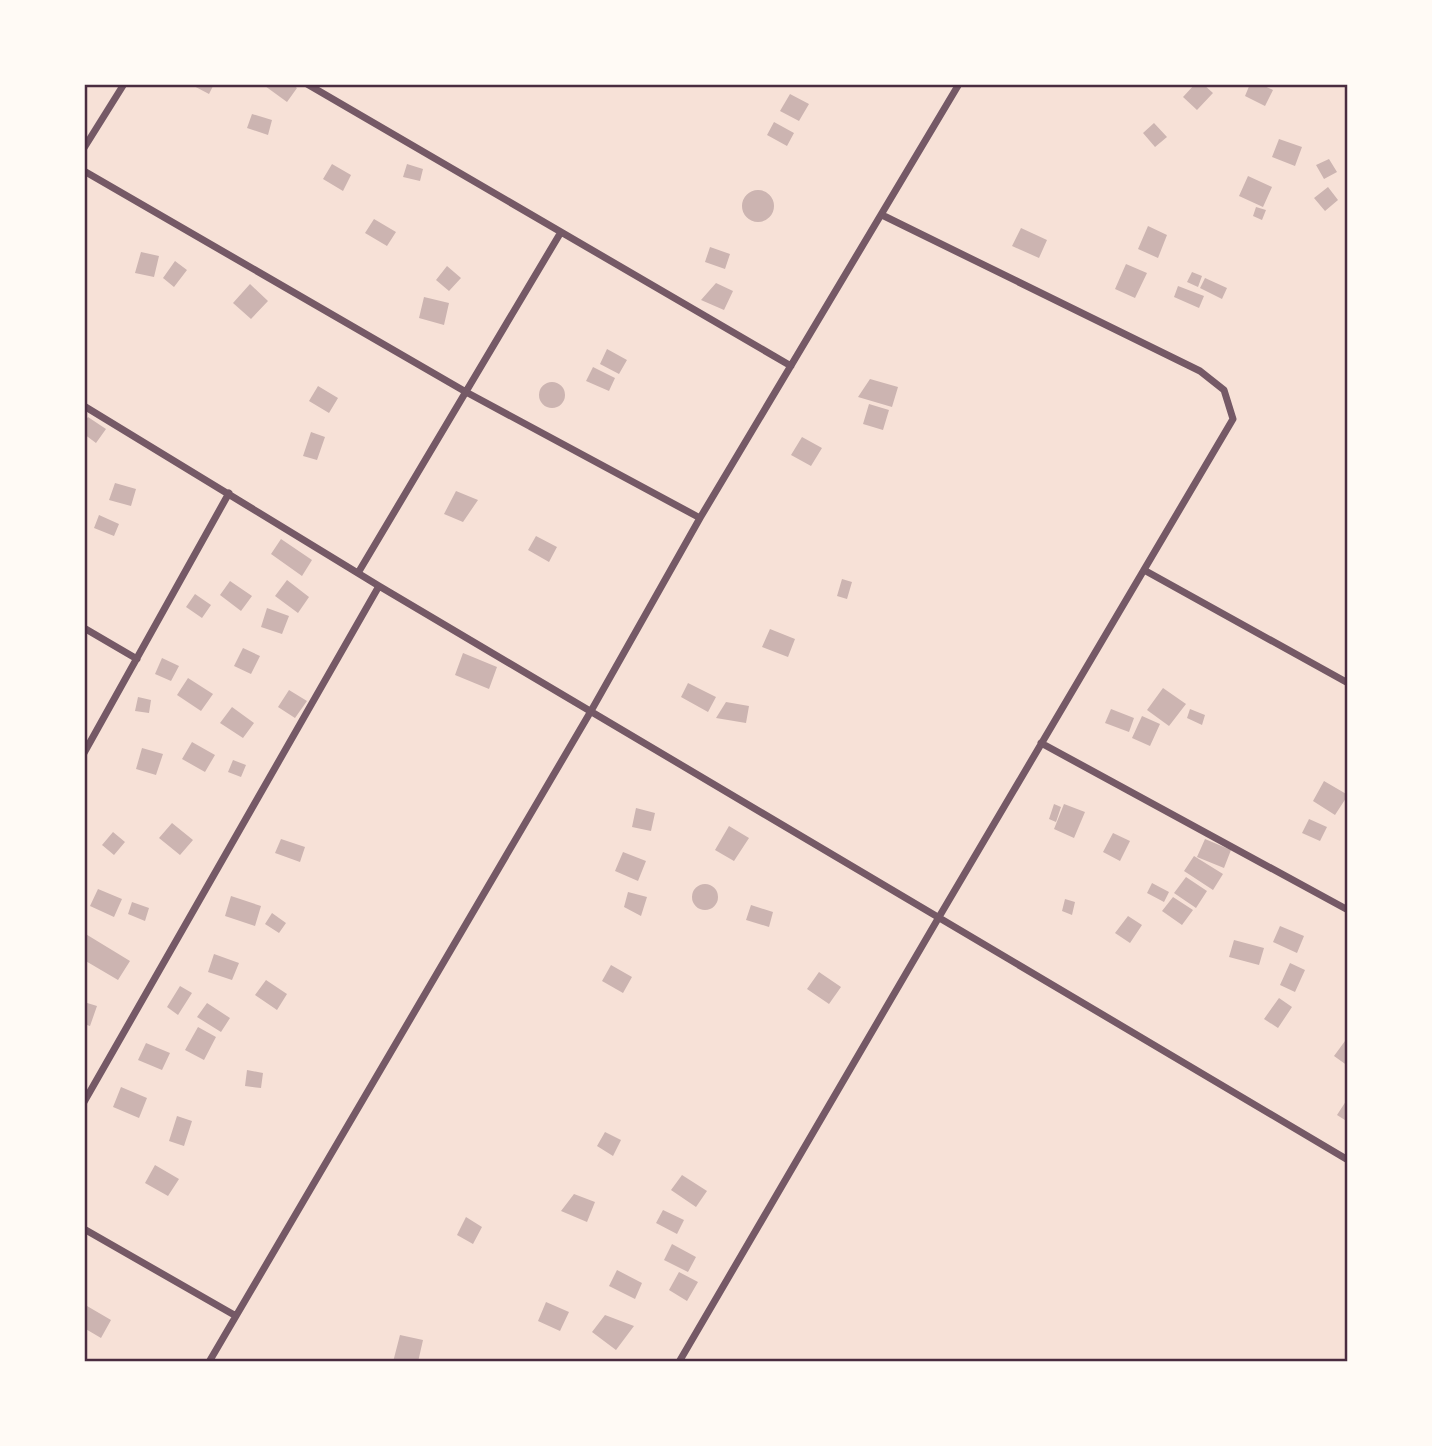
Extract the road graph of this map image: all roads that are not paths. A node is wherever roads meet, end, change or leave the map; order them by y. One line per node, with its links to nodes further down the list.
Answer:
1 (124, 84): 4 (street)
2 (307, 84): 7 (street)
3 (958, 84): 6 (street)
4 (84, 148)
5 (84, 171): 9 (street)
6 (882, 215): 8 (street); 13 (street)
7 (561, 232): 8 (street); 9 (street)
8 (791, 366): 12 (street)
9 (466, 392): 12 (street); 14 (street)
10 (84, 406): 11 (street)
11 (229, 493): 14 (street); 17 (street)
12 (700, 518): 19 (street)
13 (1144, 570): 18 (street); 20 (street)
14 (358, 573): 15 (street)
15 (379, 586): 19 (street); 24 (street)
16 (84, 628): 17 (street)
17 (136, 659): 21 (street)
18 (1348, 683)
19 (591, 710): 23 (street); 27 (street)
20 (1041, 743): 22 (street); 23 (street)
21 (84, 753)
22 (1348, 910)
23 (939, 917): 25 (street); 29 (street)
24 (84, 1102)
25 (1348, 1160)
26 (84, 1228): 27 (street)
27 (236, 1316): 28 (street)
28 (209, 1362)
29 (680, 1362)

